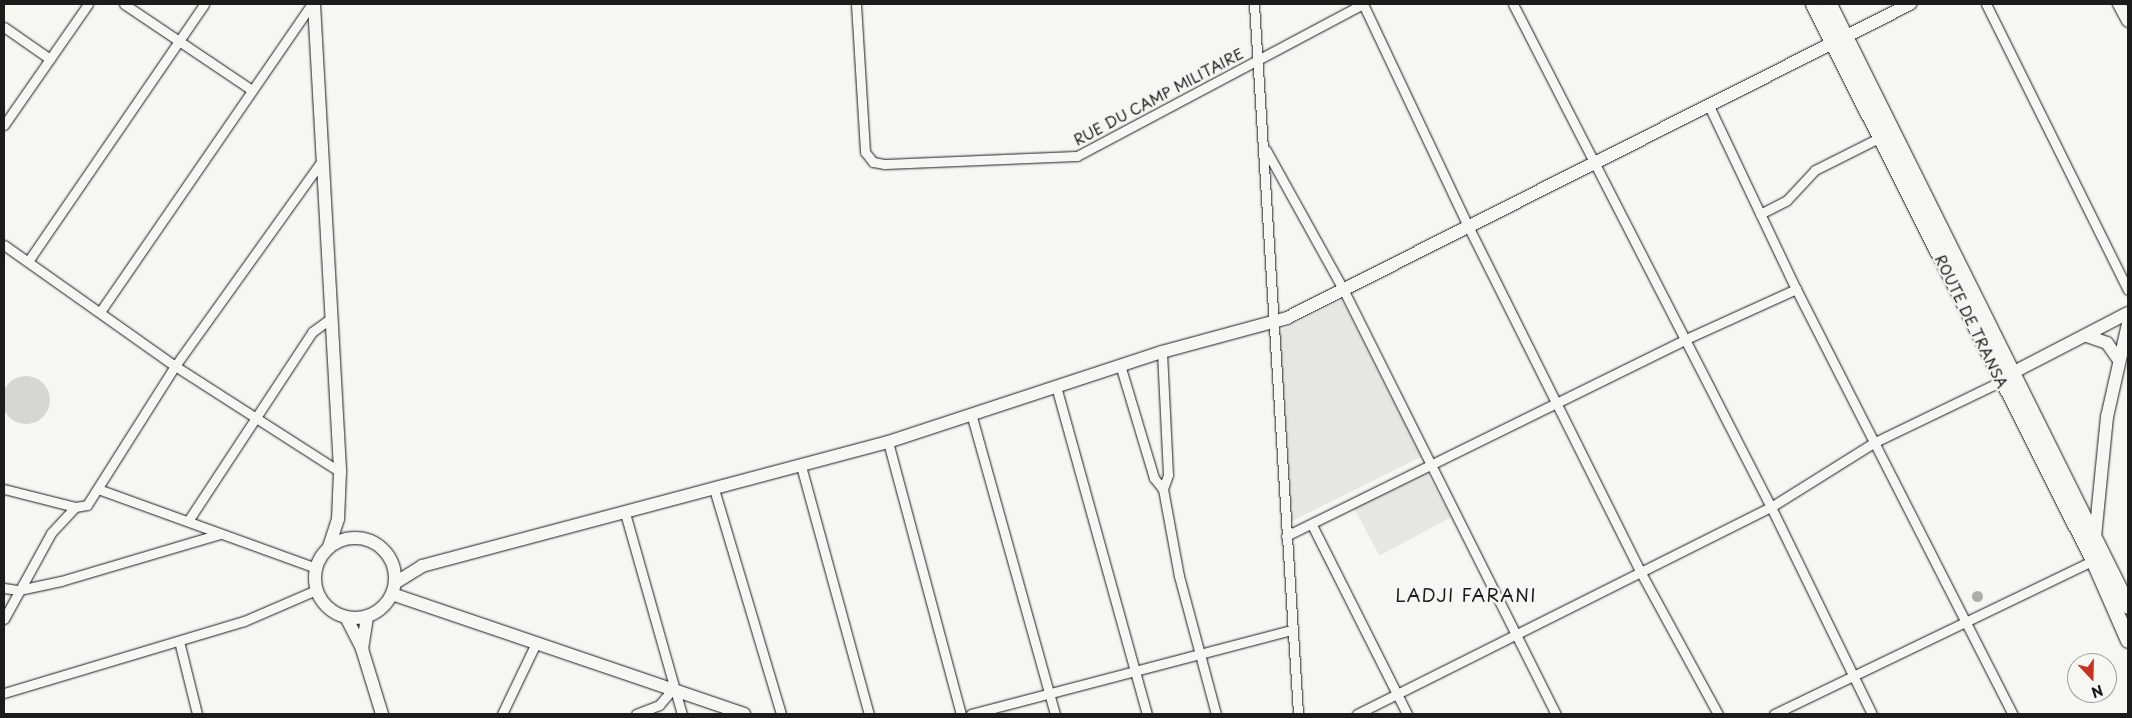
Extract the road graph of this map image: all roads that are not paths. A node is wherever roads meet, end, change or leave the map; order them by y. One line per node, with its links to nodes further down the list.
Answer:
1 (88, 4): 17 (street)
2 (124, 4): 14 (street)
3 (204, 4): 14 (street)
4 (312, 4): 18 (street); 23 (street)
5 (856, 4): 16 (street, RUE DU CAMP MILITAIRE)
6 (1254, 4): 16 (street)
7 (1363, 4): 16 (street, RUE DU CAMP MILITAIRE); 26 (street)
8 (1513, 4): 24 (street)
9 (1813, 4): 15 (main road, ROUTE DE TRANSA)
10 (1829, 4): 15 (main road, ROUTE DE TRANSA)
11 (1910, 4): 15 (street)
12 (1986, 4): 30 (street)
13 (4, 28): 17 (street)
14 (180, 39): 18 (street); 28 (street)
15 (1839, 40): 19 (street); 21 (main road, ROUTE DE TRANSA); 44 (main road, ROUTE DE TRANSA)
16 (1258, 58): 22 (street)
17 (50, 59): 20 (street)
18 (252, 90): 32 (street)
19 (1709, 106): 24 (street); 25 (street)
20 (4, 125)
21 (1880, 137): 25 (street); 44 (main road, ROUTE DE TRANSA)
22 (1265, 148): 31 (street); 35 (street)
23 (321, 162): 34 (street); 42 (street)
24 (1596, 164): 26 (street); 39 (street)
25 (1760, 214): 29 (street)
26 (1469, 228): 31 (street); 46 (street)
27 (4, 244): 28 (street)
28 (29, 260): 32 (street)
29 (1796, 289): 39 (street); 50 (street)
30 (2128, 290)
31 (1344, 291): 35 (street); 51 (street)
32 (100, 312): 42 (street)
33 (2128, 313): 37 (street)
34 (332, 318): 47 (street); 53 (street)
35 (1273, 324): 40 (street); 67 (street)
36 (2128, 324): 41 (street)
37 (2101, 329): 38 (street); 41 (street)
38 (2086, 336): 41 (street); 44 (street)
39 (1686, 339): 46 (street); 58 (street)
40 (1162, 352): 43 (street); 57 (street)
41 (2120, 353): 61 (street)
42 (176, 366): 47 (street); 55 (street)
43 (1121, 368): 45 (street); 57 (street)
44 (2008, 377): 50 (street); 61 (main road, ROUTE DE TRANSA); 63 (main road, ROUTE DE TRANSA)
45 (1057, 390): 48 (street); 91 (street)
46 (1556, 403): 51 (street); 74 (street)
47 (258, 416): 53 (street); 64 (street)
48 (972, 417): 49 (street); 95 (street)
49 (888, 442): 52 (street); 105 (street)
50 (1875, 442): 58 (street); 83 (street)
51 (1432, 464): 65 (street); 85 (street)
52 (801, 466): 56 (street); 104 (street)
53 (340, 472): 62 (street)
54 (4, 489): 59 (street)
55 (98, 489): 59 (street); 64 (street)
56 (714, 489): 60 (street); 103 (street)
57 (1163, 489): 90 (street)
58 (1772, 506): 74 (street); 92 (street)
59 (75, 508): 77 (street)
60 (625, 513): 72 (street); 93 (street)
61 (2092, 516): 63 (street); 70 (main road, ROUTE DE TRANSA)
62 (338, 519): 68 (street); 69 (street)
63 (2071, 519): 70 (main road, ROUTE DE TRANSA)
64 (188, 521): 66 (street)
65 (1312, 525): 67 (street); 96 (street)
66 (220, 534): 73 (street); 77 (street)
67 (1286, 536): 84 (street)
68 (354, 538): 69 (street); 71 (street)
69 (329, 547): 73 (street)
70 (2099, 557): 79 (main road, ROUTE DE TRANSA); 83 (street); 86 (main road, ROUTE DE TRANSA)
71 (391, 559): 72 (street); 76 (street)
72 (422, 566): 76 (street)
73 (316, 568): 78 (street)
74 (1640, 571): 85 (street); 114 (street)
75 (4, 588): 77 (street)
76 (394, 589): 80 (street); 88 (street)
77 (19, 590): 82 (street)
78 (316, 590): 81 (street); 87 (street)
79 (2128, 606)
80 (367, 616): 81 (street); 89 (street)
81 (346, 617): 89 (street)
82 (4, 619)
83 (1966, 624): 92 (street); 117 (street)
84 (1291, 630): 90 (street); 110 (street)
85 (1516, 634): 96 (street); 113 (street)
86 (2128, 640)
87 (179, 641): 94 (street); 97 (street)
88 (536, 643): 93 (street); 99 (street)
89 (362, 650): 98 (street)
90 (1199, 654): 91 (street); 109 (street)
91 (1134, 672): 95 (street); 108 (street)
92 (1854, 673): 115 (street); 116 (street)
93 (673, 690): 100 (street); 101 (street); 102 (street)
94 (4, 693)
95 (1048, 694): 106 (street); 107 (street)
96 (1397, 695): 111 (street); 112 (street)
97 (197, 714)
98 (382, 714)
99 (502, 714)
100 (636, 714)
101 (682, 714)
102 (744, 714)
103 (781, 714)
104 (869, 714)
105 (961, 714)
106 (971, 714)
107 (1054, 714)
108 (1147, 714)
109 (1216, 714)
110 (1298, 714)
111 (1357, 714)
112 (1407, 714)
113 (1556, 714)
114 (1718, 714)
115 (1774, 714)
116 (1872, 714)
117 (2013, 714)

